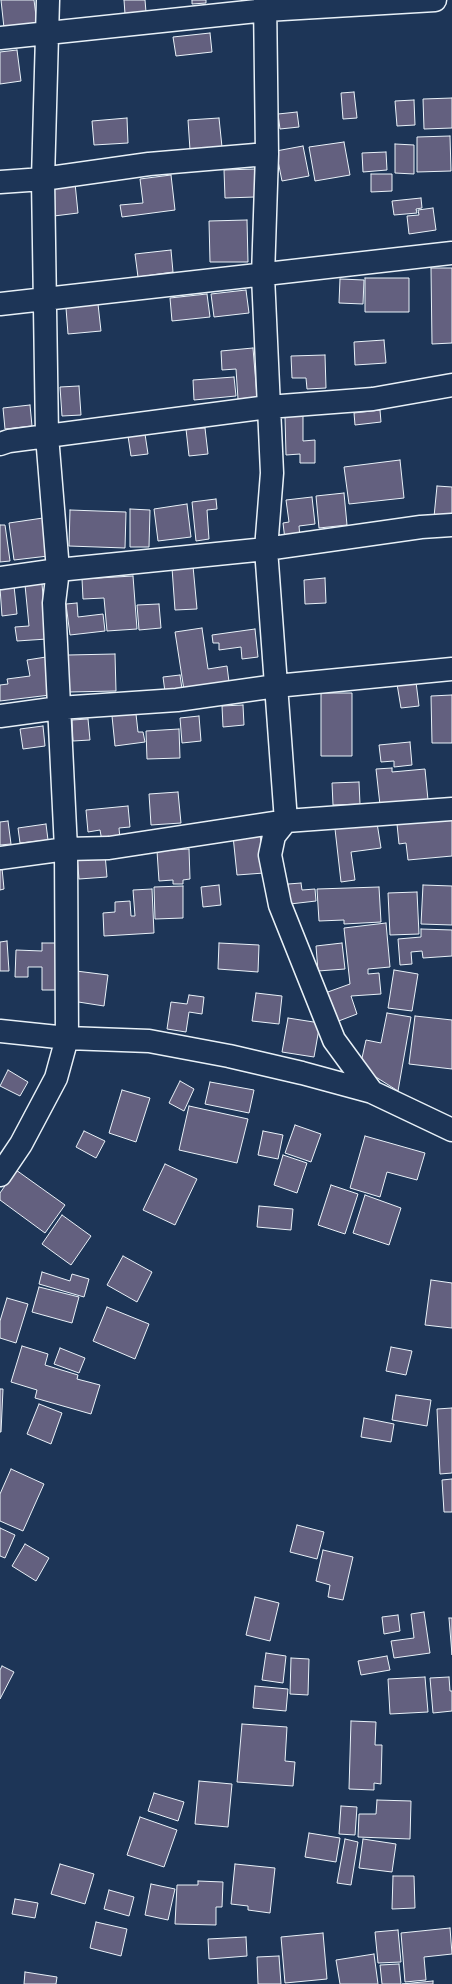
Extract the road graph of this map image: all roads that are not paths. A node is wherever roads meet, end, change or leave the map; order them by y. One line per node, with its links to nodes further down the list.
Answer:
1 (48, 0): 4 (street)
2 (436, 0): 3 (street)
3 (265, 5): 4 (street); 6 (street)
4 (47, 32): 5 (street); 7 (street)
5 (0, 38)
6 (267, 154): 7 (street); 10 (street)
7 (43, 179): 8 (street); 11 (street)
8 (0, 182)
9 (452, 253): 10 (street)
10 (263, 276): 11 (street); 14 (street)
11 (46, 298): 12 (street); 15 (street)
12 (0, 304)
13 (452, 385): 14 (street)
14 (268, 407): 15 (street); 18 (street)
15 (48, 436): 16 (street); 19 (street)
16 (0, 444)
17 (452, 525): 18 (street)
18 (266, 549): 19 (street); 22 (street)
19 (58, 570): 20 (street); 23 (street)
20 (0, 578)
21 (452, 669): 22 (street)
22 (276, 686): 23 (street); 26 (street)
23 (59, 708): 24 (street); 27 (street)
24 (0, 716)
25 (452, 809): 26 (street)
26 (286, 821): 27 (street); 31 (street)
27 (66, 849): 28 (street); 30 (street)
28 (0, 858)
29 (0, 1031): 30 (street)
30 (67, 1038): 31 (street); 33 (street)
31 (372, 1092): 32 (street)
32 (452, 1130)
33 (0, 1175)

